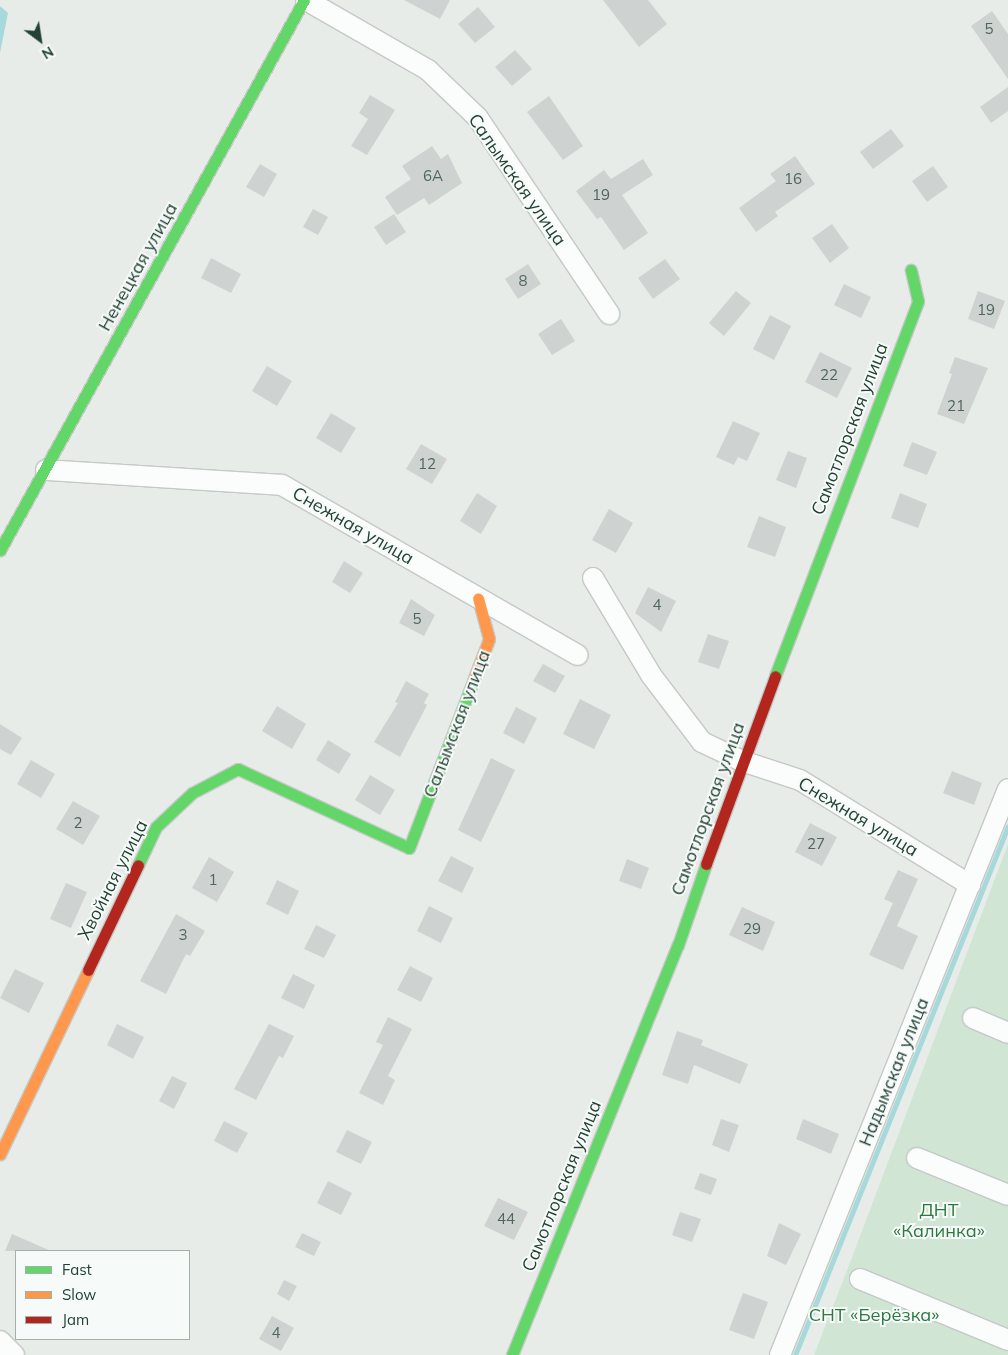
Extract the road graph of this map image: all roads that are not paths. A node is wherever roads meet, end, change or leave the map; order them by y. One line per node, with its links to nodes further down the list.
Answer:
1 (305, 0): 3 (street, Салымская улица); 4 (street, Ненецкая улица)
2 (911, 270): 9 (street, Самотлорская улица)
3 (609, 314)
4 (46, 470): 5 (street, Ненецкая улица); 7 (street, Снежная улица)
5 (0, 550)
6 (592, 578): 9 (street, Снежная улица)
7 (478, 598): 8 (street, Снежная улица); 11 (street, Салымская улица)
8 (578, 655)
9 (742, 761): 12 (street, Снежная улица); 22 (street, Самотлорская улица)
10 (1008, 789): 12 (street, Надымская улица)
11 (409, 848): 15 (street, Хвойная улица)
12 (970, 885): 23 (street, Надымская улица)
13 (973, 1018): 14 (street)
14 (1008, 1033)
15 (0, 1154)
16 (917, 1158): 17 (street)
17 (1008, 1196)
18 (860, 1279): 19 (street)
19 (1008, 1340)
20 (0, 1341): 21 (street)
21 (14, 1355)
22 (512, 1355)
23 (780, 1355)

